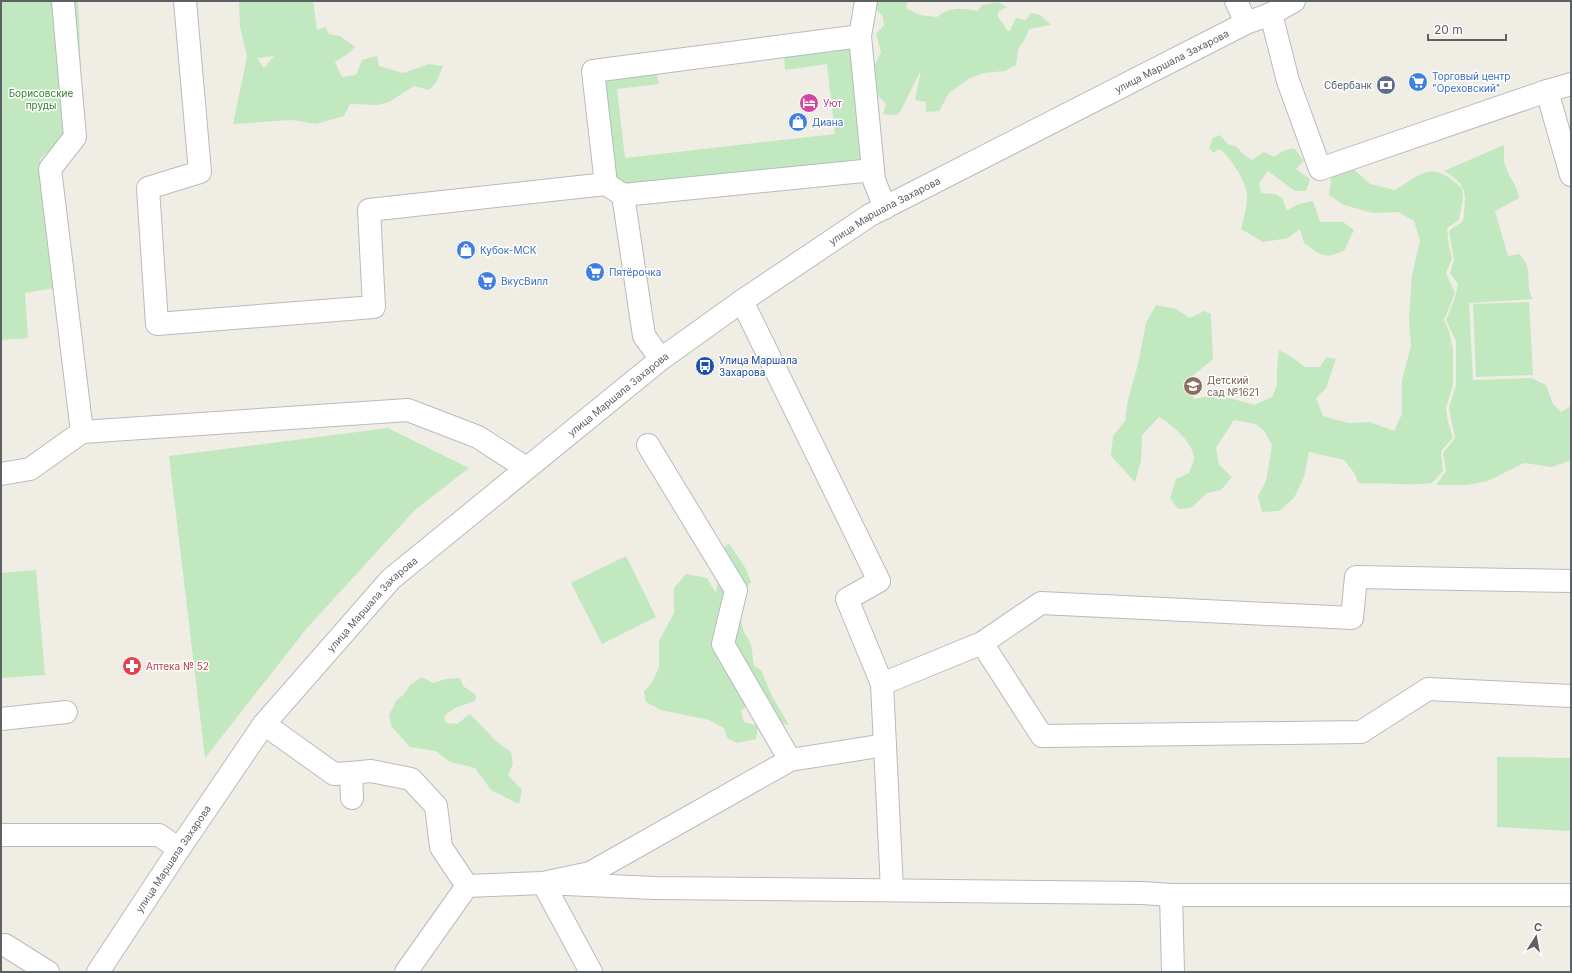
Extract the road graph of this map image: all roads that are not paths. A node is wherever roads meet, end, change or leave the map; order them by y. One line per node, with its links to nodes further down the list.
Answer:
1 (63, 1): 17 (street)
2 (185, 1): 13 (street)
3 (866, 1): 8 (street)
4 (1236, 1): 7 (street)
5 (1294, 1): 6 (street, улица Маршала Захарова)
6 (1271, 14): 7 (street, улица Маршала Захарова); 10 (street)
7 (1246, 23): 14 (street, улица Маршала Захарова)
8 (860, 36): 11 (street); 13 (street)
9 (1571, 84): 10 (street)
10 (1547, 91): 12 (street)
11 (873, 170): 13 (street); 14 (street)
12 (1571, 175)
13 (614, 190): 16 (street)
14 (885, 208): 15 (street, улица Маршала Захарова)
15 (742, 301): 16 (street, улица Маршала Захарова); 23 (street)
16 (660, 359): 19 (street, улица Маршала Захарова)
17 (82, 432): 19 (street); 20 (street)
18 (648, 444): 29 (street)
19 (526, 468): 27 (street, улица Маршала Захарова)
20 (1, 474)
21 (1571, 581): 22 (street)
22 (982, 643): 23 (street); 24 (street)
23 (882, 684): 28 (street)
24 (1571, 696)
25 (66, 712): 26 (street)
26 (1, 719)
27 (264, 724): 30 (street); 33 (street, улица Маршала Захарова)
28 (885, 745): 29 (street); 36 (street)
29 (790, 760): 34 (street)
30 (351, 773): 31 (street); 35 (street)
31 (352, 798)
32 (1, 835): 33 (street)
33 (179, 849): 41 (street, улица Маршала Захарова)
34 (543, 883): 35 (street); 36 (street); 43 (street)
35 (467, 886): 42 (street)
36 (892, 890): 37 (street)
37 (1171, 894): 38 (street); 44 (street)
38 (1571, 896)
39 (1, 945): 40 (street)
40 (48, 972)
41 (98, 972)
42 (406, 972)
43 (591, 972)
44 (1173, 972)

